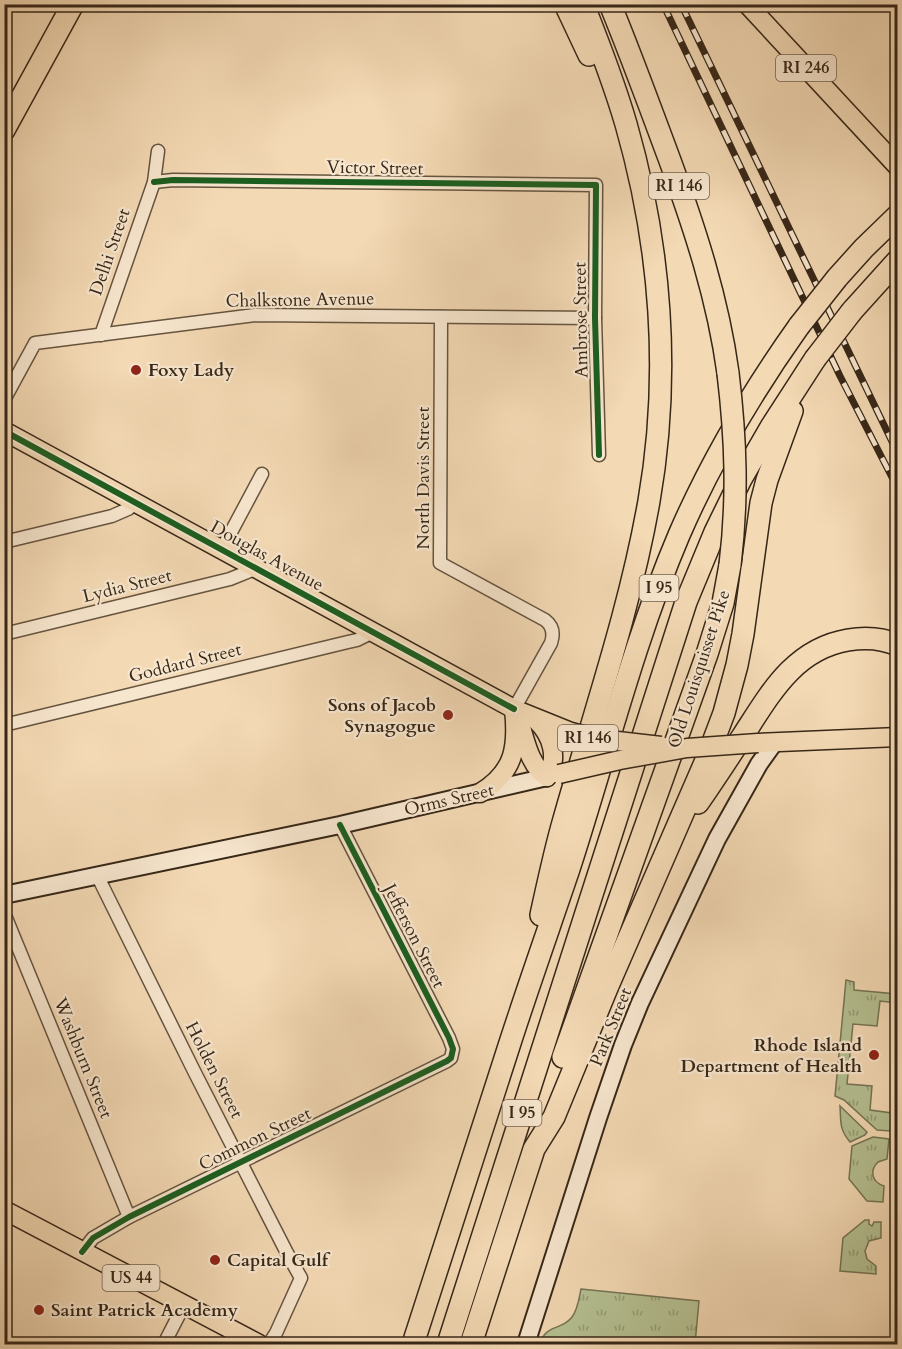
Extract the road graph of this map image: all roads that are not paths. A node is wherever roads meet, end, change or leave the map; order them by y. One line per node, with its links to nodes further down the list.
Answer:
1 (73, 4): 6 (highway)
2 (565, 4): 7 (highway)
3 (583, 4): 7 (highway, RI 146)
4 (610, 4): 44 (highway, Old Louisquisset Pike / RI 146, bridge)
5 (747, 4): 9 (main road, RI 246)
6 (4, 130)
7 (633, 149): 42 (highway, RI 146)
8 (158, 151): 10 (street, Delhi Street)
9 (897, 167)
10 (154, 182): 11 (street, Victor Street); 16 (street, Delhi Street)
11 (596, 185): 15 (street, Ambrose Street)
12 (897, 214): 42 (highway, I 95, bridge)
13 (897, 260): 17 (highway, I 95, bridge)
14 (441, 316): 15 (street, Chalkstone Avenue); 16 (street, Chalkstone Avenue); 29 (street, North Davis Street)
15 (595, 318): 20 (street, Ambrose Street)
16 (101, 335): 18 (street, Chalkstone Avenue)
17 (815, 359): 38 (highway); 54 (highway, I 95)
18 (4, 400)
19 (4, 431): 22 (main road, Douglas Avenue)
20 (599, 455)
21 (262, 474): 24 (street)
22 (137, 502): 23 (street); 24 (main road, Douglas Avenue)
23 (4, 542)
24 (222, 549): 25 (main road, Douglas Avenue)
25 (257, 568): 26 (main road, Douglas Avenue); 27 (street, Lydia Street)
26 (373, 632): 29 (main road, Douglas Avenue); 31 (street, Goddard Street)
27 (4, 634)
28 (897, 645): 38 (highway)
29 (514, 708): 30 (main road, Douglas Avenue); 35 (main road); 36 (main road)
30 (532, 717): 34 (main road, Douglas Avenue, bridge); 35 (main road)
31 (4, 725)
32 (897, 737): 33 (main road, Orms Street)
33 (766, 743): 34 (main road, Orms Street, bridge); 56 (street, Park Street)
34 (687, 748): 35 (main road, Orms Street, bridge)
35 (553, 776): 36 (street, Orms Street)
36 (480, 793): 37 (street, Orms Street)
37 (340, 825): 39 (street, Orms Street); 43 (street, Jefferson Street)
38 (664, 856): 44 (highway)
39 (97, 875): 40 (street, Orms Street); 45 (street, Holden Street)
40 (4, 895)
41 (4, 913): 47 (street, Washburn Street)
42 (510, 1044): 53 (highway, I 95)
43 (447, 1061): 45 (street, Common Street)
44 (534, 1149): 55 (highway)
45 (241, 1163): 47 (street, Common Street); 52 (street, Holden Street)
46 (4, 1210): 48 (main road, US 44)
47 (129, 1218): 48 (street, Common Street)
48 (82, 1252): 49 (main road, US 44)
49 (183, 1305): 50 (street); 51 (main road, US 44)
50 (164, 1344)
51 (258, 1344)
52 (269, 1344)
53 (413, 1344)
54 (448, 1344)
55 (471, 1344)
56 (526, 1344)

